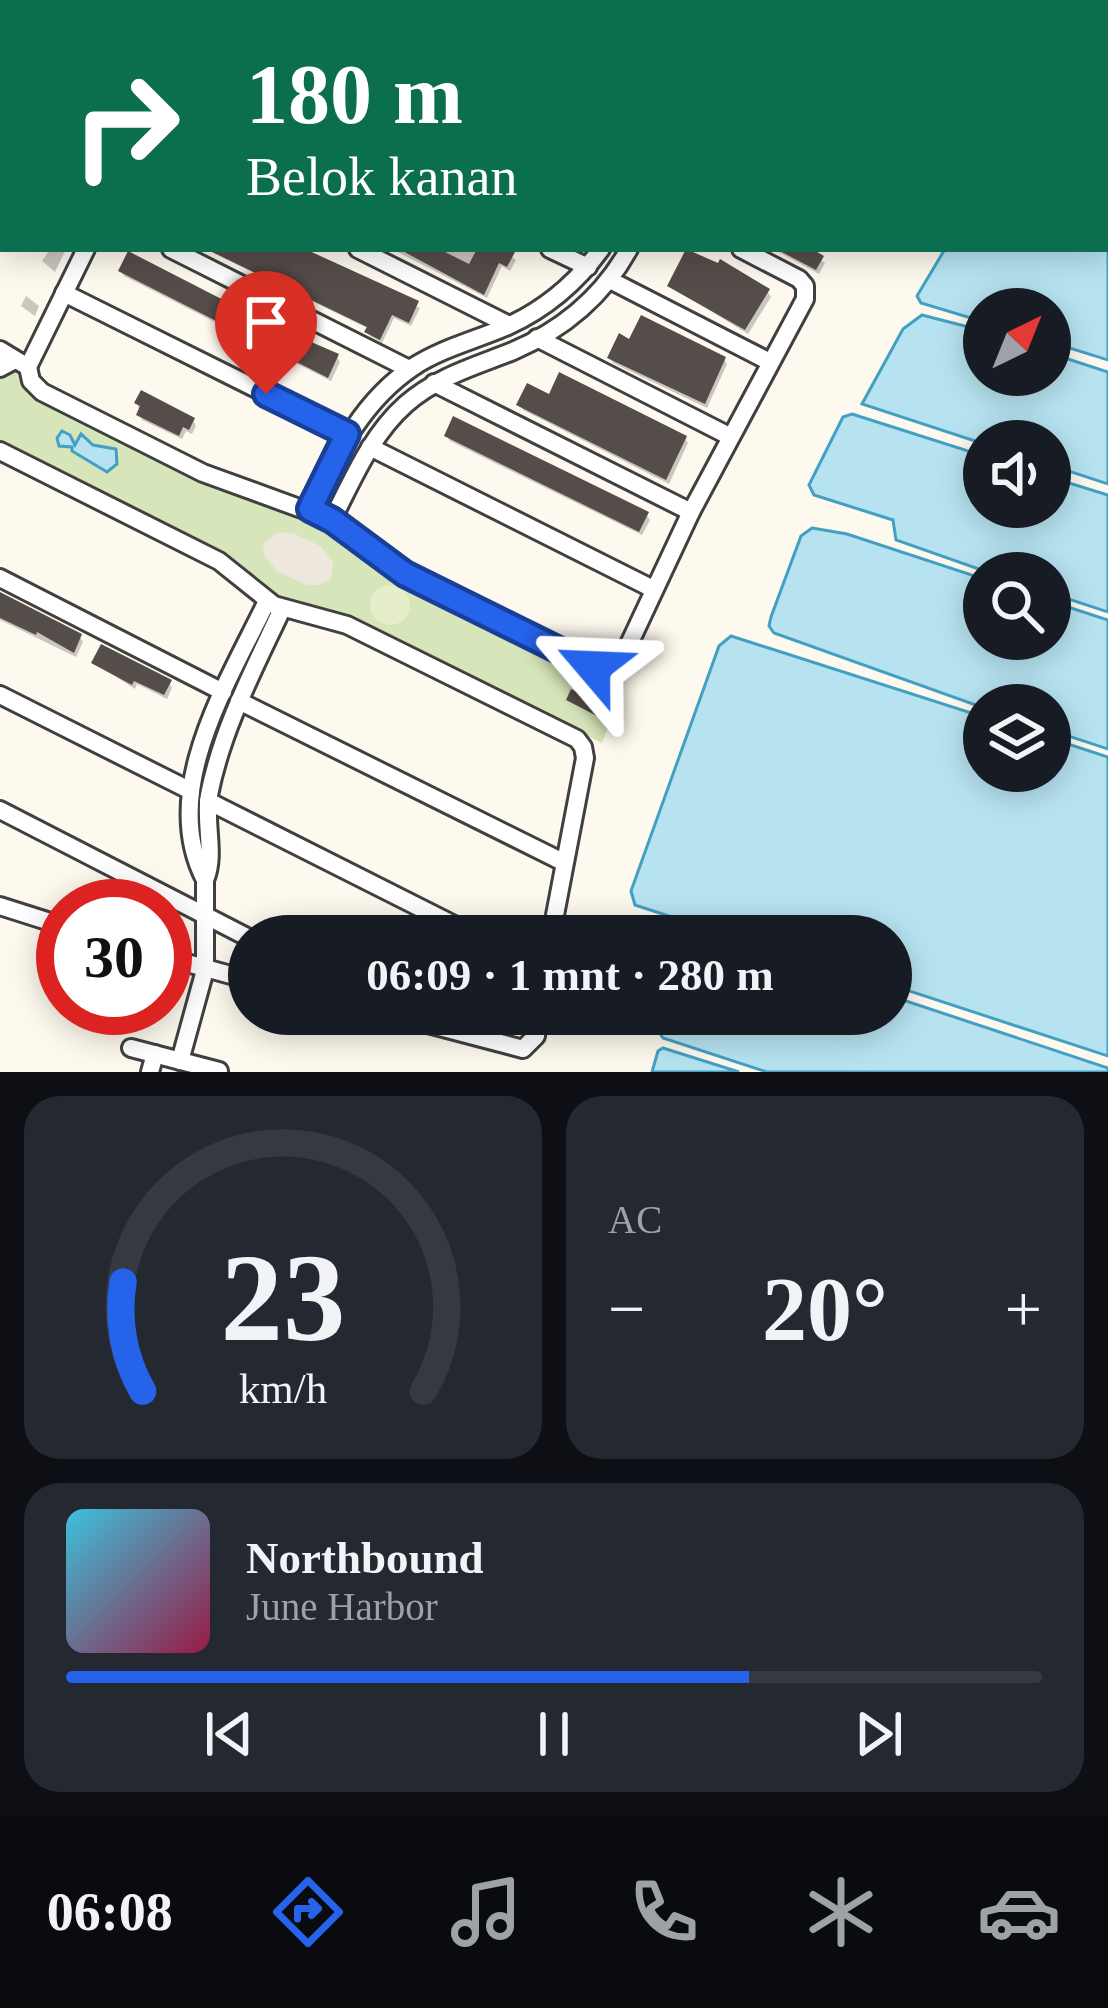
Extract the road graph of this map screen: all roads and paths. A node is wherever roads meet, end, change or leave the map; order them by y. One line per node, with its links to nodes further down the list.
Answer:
1 (84, 252): 10 (street)
2 (177, 252): 15 (street)
3 (364, 252): 11 (street)
4 (556, 252): 8 (street)
5 (599, 252): 8 (street)
6 (627, 252): 9 (street)
7 (746, 252): 14 (street)
8 (588, 268): 11 (street)
9 (610, 280): 12 (street); 14 (street)
10 (64, 293): 13 (street); 17 (street)
11 (509, 325): 15 (street)
12 (537, 338): 16 (street); 18 (street)
13 (11, 361): 21 (street)
14 (770, 362): 18 (street)
15 (409, 369): 17 (street)
16 (434, 383): 19 (street); 22 (street)
17 (347, 434): 21 (street)
18 (729, 436): 22 (street)
19 (370, 446): 23 (street); 25 (street)
20 (0, 451): 26 (street)
21 (310, 509): 23 (street)
22 (691, 512): 25 (street)
23 (332, 520): 25 (street)
24 (0, 578): 28 (street)
25 (653, 590)
26 (275, 605): 28 (street); 32 (street)
27 (0, 695): 29 (street)
28 (231, 696): 29 (street); 30 (street); 32 (street)
29 (191, 791): 33 (street)
30 (208, 801): 33 (street); 36 (street)
31 (0, 810): 35 (street)
32 (563, 862): 37 (street)
33 (205, 880): 35 (street)
34 (0, 907): 38 (street)
35 (205, 914): 39 (street); 41 (street)
36 (434, 915)
37 (554, 915)
38 (36, 918)
39 (228, 927)
40 (192, 966): 41 (street)
41 (205, 970): 42 (street); 47 (street)
42 (228, 975)
43 (470, 1035): 44 (street)
44 (535, 1035)
45 (131, 1048): 46 (street)
46 (152, 1063): 47 (street)
47 (186, 1066): 48 (street)
48 (219, 1072)

